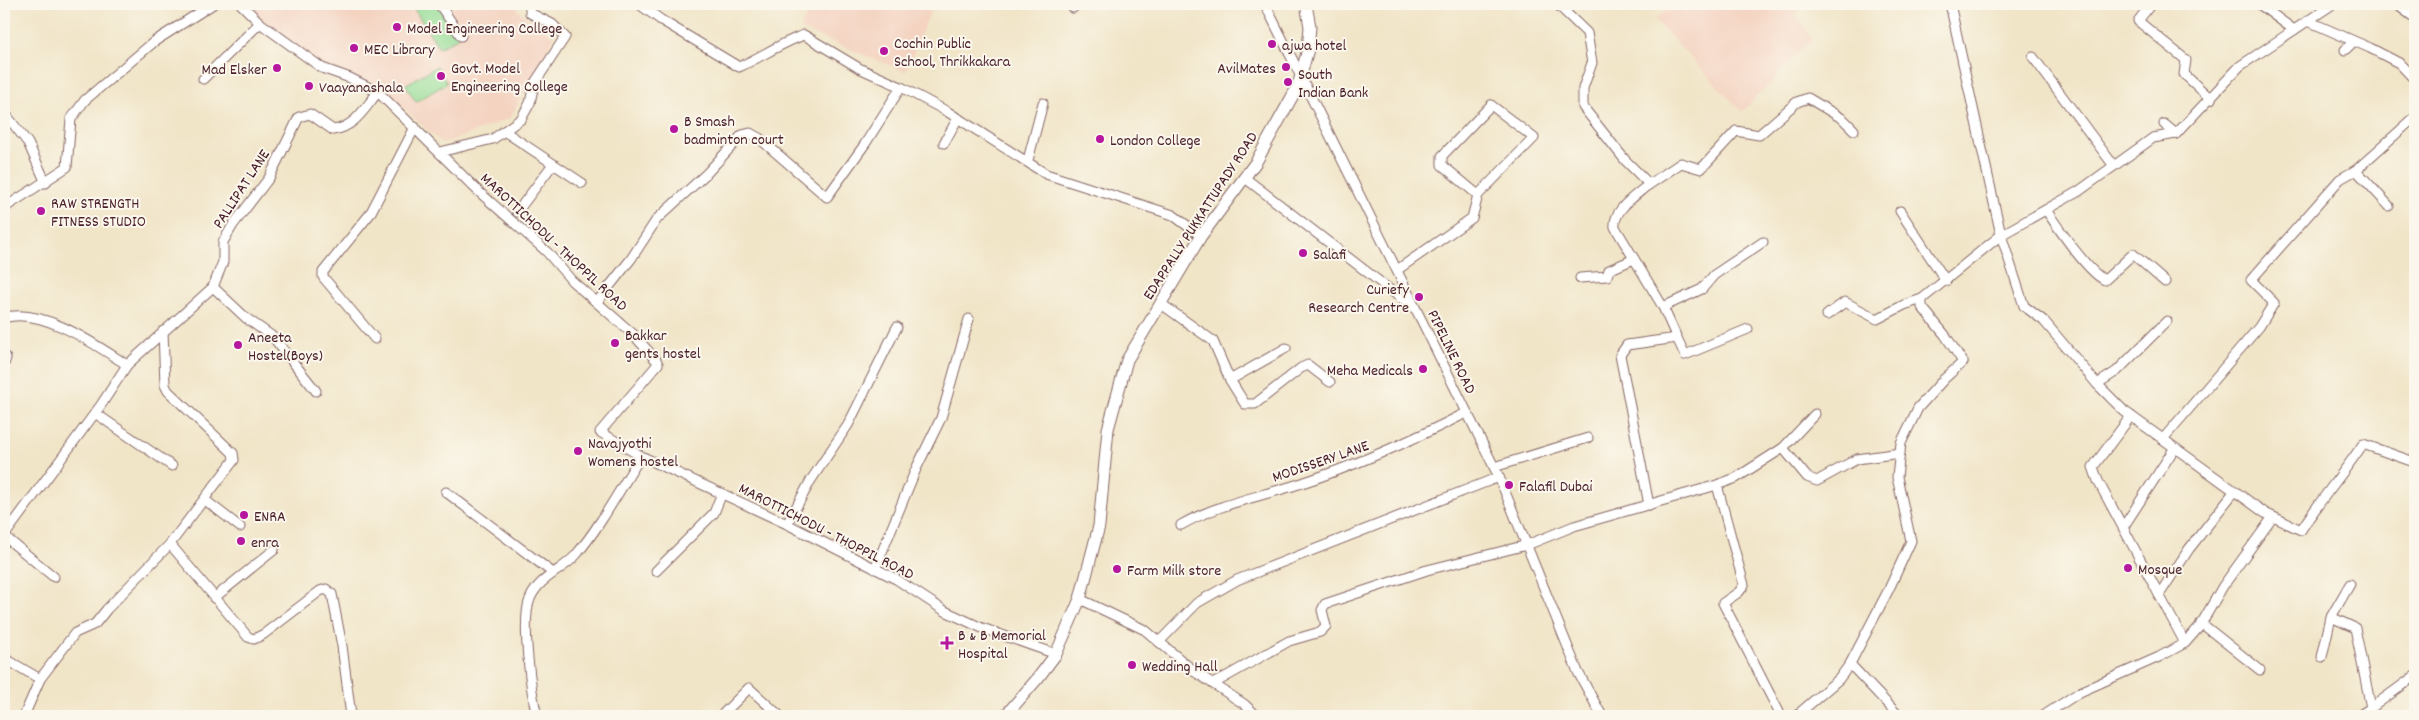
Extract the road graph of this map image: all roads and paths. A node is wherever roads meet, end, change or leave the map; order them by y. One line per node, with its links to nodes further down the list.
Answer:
1 (213, 4): 44 (street)
2 (241, 4): 16 (street, MAROTTICHODU - THOPPIL ROAD)
3 (439, 4): 18 (street)
4 (530, 4): 35 (street)
5 (639, 4): 25 (street)
6 (1265, 4): 22 (street, PIPELINE ROAD)
7 (1306, 4): 22 (main road, EDAPPALLY PUKKATTUPADY ROAD)
8 (1557, 4): 46 (street)
9 (1950, 4): 53 (street)
10 (2151, 4): 27 (street)
11 (2259, 4): 17 (street)
12 (2333, 4): 15 (street)
13 (2396, 4): 14 (street)
14 (2415, 18)
15 (2308, 21): 17 (street); 19 (street)
16 (260, 23): 23 (street); 26 (street, MAROTTICHODU - THOPPIL ROAD)
17 (2294, 30): 27 (street)
18 (462, 36)
19 (2353, 42): 20 (street); 24 (street)
20 (2345, 50)
21 (2033, 57): 41 (street)
22 (1302, 78): 43 (main road, EDAPPALLY PUKKATTUPADY ROAD); 57 (street, PIPELINE ROAD)
23 (203, 79)
24 (2415, 80)
25 (901, 87): 31 (street); 63 (street)
26 (378, 92): 33 (street, MAROTTICHODU - THOPPIL ROAD); 61 (street, PALLIPAT LANE)
27 (2211, 99): 36 (street)
28 (1043, 103): 39 (street)
29 (4, 112): 44 (street)
30 (2415, 117): 42 (street)
31 (958, 118): 37 (street); 39 (street)
32 (2164, 124): 36 (street)
33 (415, 127): 38 (street, MAROTTICHODU - THOPPIL ROAD); 74 (street)
34 (1854, 130): 46 (street)
35 (504, 131): 38 (street); 40 (street)
36 (2176, 134): 41 (street)
37 (944, 143)
38 (440, 152): 63 (street, MAROTTICHODU - THOPPIL ROAD)
39 (1028, 160): 54 (street)
40 (553, 164): 45 (street); 51 (street)
41 (2114, 166): 50 (street)
42 (2356, 170): 48 (street); 89 (street)
43 (1245, 178): 54 (main road, EDAPPALLY PUKKATTUPADY ROAD); 66 (street)
44 (46, 183): 49 (street)
45 (582, 183)
46 (1647, 186): 56 (street)
47 (1478, 195): 47 (street); 57 (street)
48 (2389, 206)
49 (5, 207)
50 (2046, 210): 53 (street); 60 (street)
51 (517, 212)
52 (1900, 212): 59 (street)
53 (2001, 235): 59 (street); 82 (street)
54 (1201, 236): 64 (main road, EDAPPALLY PUKKATTUPADY ROAD)
55 (1763, 242): 65 (street)
56 (1634, 259): 58 (street); 65 (street)
57 (1397, 270): 66 (street, PIPELINE ROAD)
58 (1580, 278)
59 (1946, 281): 62 (street)
60 (2165, 282)
61 (213, 287): 73 (street); 83 (street)
62 (1922, 299): 67 (street); 92 (street)
63 (597, 302): 93 (street, MAROTTICHODU - THOPPIL ROAD)
64 (1160, 304): 80 (street); 120 (main road, EDAPPALLY PUKKATTUPADY ROAD)
65 (1663, 307): 75 (street)
66 (1418, 312): 85 (street, PIPELINE ROAD)
67 (1828, 315)
68 (4, 318): 79 (street)
69 (970, 319): 113 (street)
70 (2167, 321): 82 (street)
71 (898, 327): 105 (street)
72 (1748, 329): 75 (street)
73 (162, 331): 79 (street); 102 (street)
74 (375, 338)
75 (1678, 338): 103 (street)
76 (1286, 348): 80 (street)
77 (4, 356): 78 (street)
78 (4, 364)
79 (127, 364): 84 (street)
80 (1230, 380): 81 (street)
81 (1330, 382)
82 (2097, 384): 87 (street)
83 (316, 391)
84 (95, 413): 95 (street); 109 (street)
85 (1466, 413): 96 (street, PIPELINE ROAD); 106 (street, MODISSERY LANE)
86 (1815, 414): 90 (street)
87 (2131, 416): 89 (street); 107 (street)
88 (1588, 438): 96 (street)
89 (2163, 439): 91 (street)
90 (1783, 448): 92 (street); 98 (street)
91 (2174, 449): 100 (street); 107 (street)
92 (1900, 453): 128 (street)
93 (641, 456): 101 (street, MAROTTICHODU - THOPPIL ROAD); 115 (street)
94 (2415, 457): 104 (street)
95 (172, 466)
96 (1494, 467): 97 (street, PIPELINE ROAD)
97 (1499, 477): 111 (street, PIPELINE ROAD); 123 (street)
98 (1717, 485): 103 (street); 142 (street)
99 (446, 492): 115 (street)
100 (2234, 492): 104 (street); 118 (street)
101 (722, 493): 105 (street, MAROTTICHODU - THOPPIL ROAD); 114 (street)
102 (205, 500): 108 (street); 110 (street)
103 (1650, 505): 111 (street)
104 (2273, 517): 122 (street)
105 (787, 524): 113 (street, MAROTTICHODU - THOPPIL ROAD)
106 (1181, 525)
107 (2124, 526): 118 (street)
108 (240, 527)
109 (4, 536): 116 (street)
110 (170, 544): 119 (street); 131 (street)
111 (1527, 545): 132 (street); 141 (street, PIPELINE ROAD)
112 (274, 550): 119 (street)
113 (875, 569): 125 (street, MAROTTICHODU - THOPPIL ROAD)
114 (656, 571)
115 (553, 572): 136 (street)
116 (54, 577)
117 (2350, 584): 121 (street)
118 (2159, 595): 124 (street)
119 (214, 598): 135 (street)
120 (1080, 600): 123 (street); 125 (main road, EDAPPALLY PUKKATTUPADY ROAD)
121 (2331, 617): 126 (street); 133 (street)
122 (2202, 623): 124 (street); 129 (street)
123 (1159, 642): 132 (street)
124 (2185, 643): 145 (street)
125 (1056, 654): 139 (main road, EDAPPALLY PUKKATTUPADY ROAD)
126 (2322, 656)
127 (4, 658): 131 (street)
128 (1850, 664): 143 (street); 144 (street)
129 (2260, 670)
130 (2415, 676): 133 (street)
131 (40, 680): 134 (street)
132 (1213, 684): 140 (street)
133 (2371, 708): 146 (street)
134 (24, 716)
135 (351, 716)
136 (537, 716)
137 (722, 716): 138 (street)
138 (780, 716)
139 (1005, 716)
140 (1257, 716)
141 (1602, 716)
142 (1780, 716)
143 (1796, 716)
144 (1899, 716)
145 (2043, 716)
146 (2358, 716)

